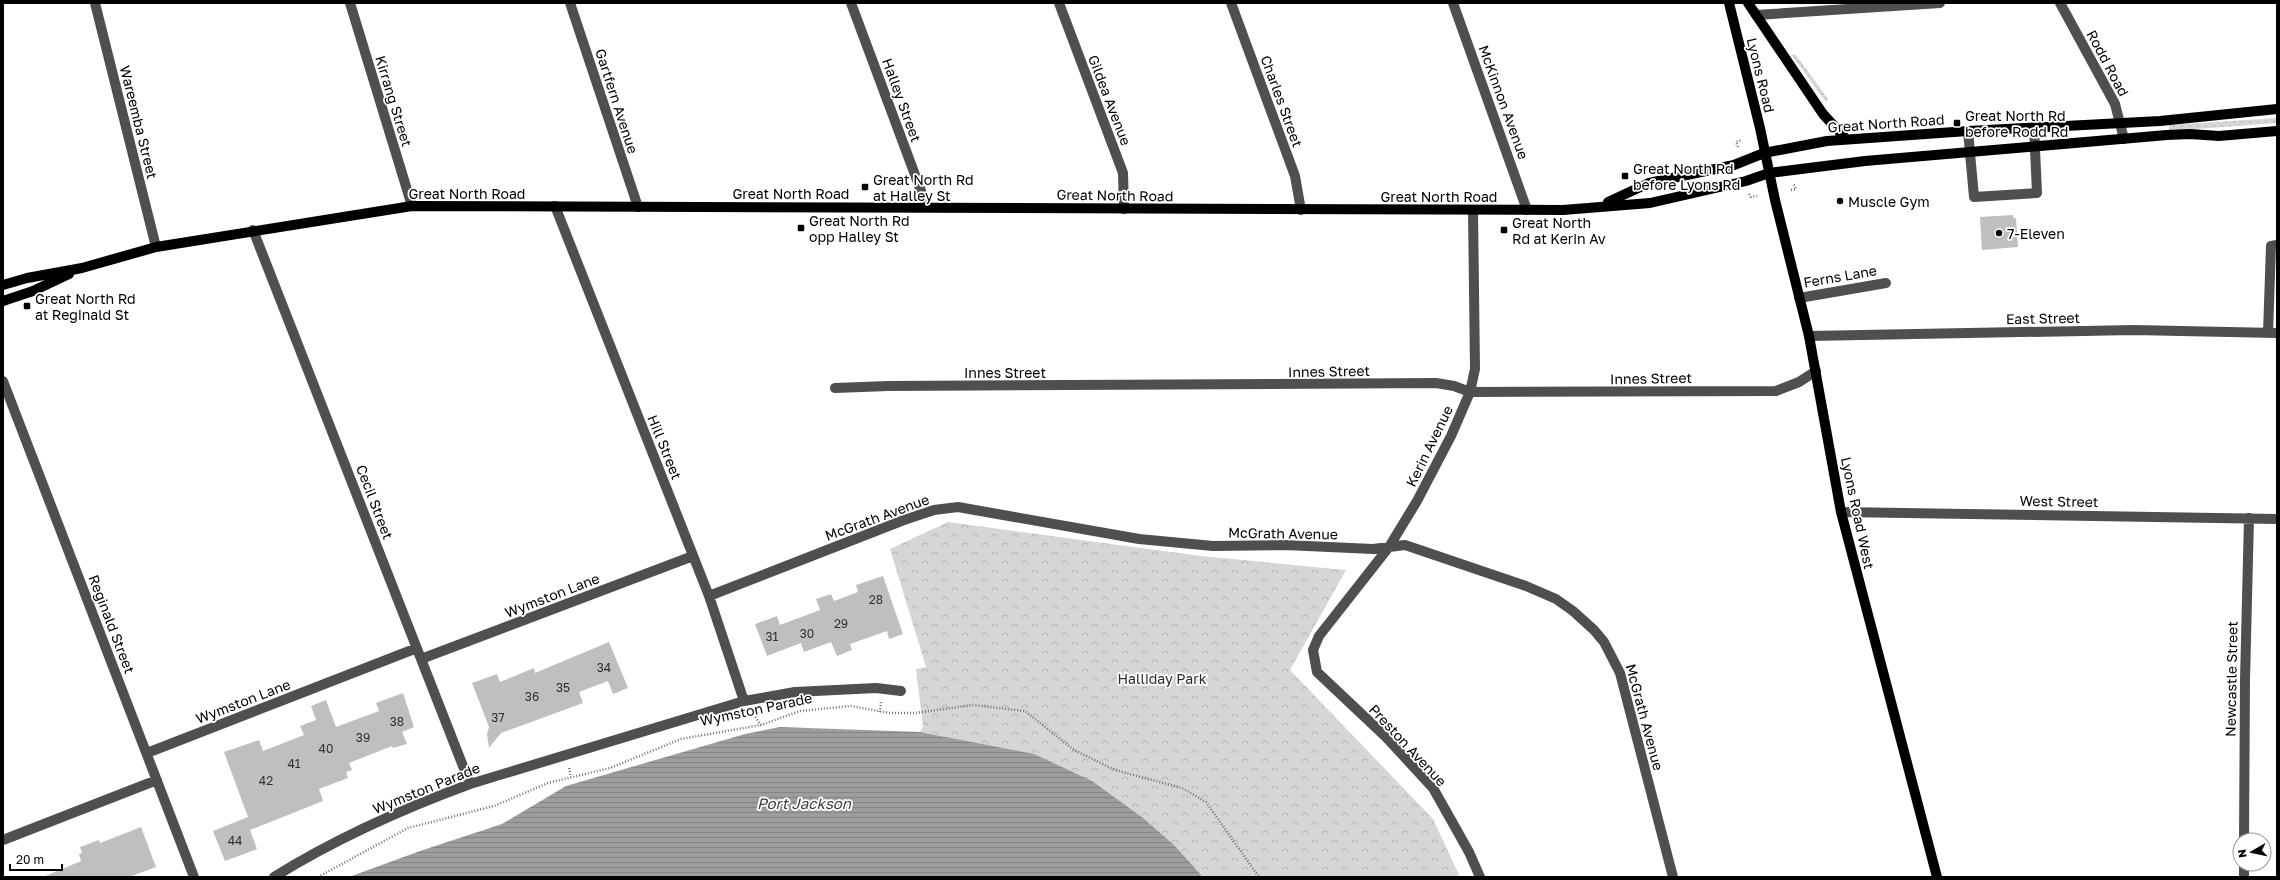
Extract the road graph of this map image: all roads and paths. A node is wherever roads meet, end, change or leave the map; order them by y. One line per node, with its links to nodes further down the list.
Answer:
1 (95, 3): 42 (street, Wareemba Street)
2 (350, 3): 32 (street, Kirrang Street)
3 (570, 3): 34 (street, Gartfern Avenue)
4 (850, 3): 35 (street, Halley Street)
5 (1059, 3): 36 (street, Gildea Avenue)
6 (1231, 3): 37 (street, Charles Street)
7 (1453, 3): 39 (street, McKinnon Avenue)
8 (1729, 3): 24 (main road, Lyons Road)
9 (1748, 3): 13 (main road)
10 (1940, 3): 12 (street)
11 (2060, 3): 15 (street, Rodd Road)
12 (1897, 5): 13 (street)
13 (1756, 15): 21 (main road)
14 (2277, 109): 15 (main road, Great North Road)
15 (2120, 123): 16 (main road, Great North Road); 19 (street, Rodd Road)
16 (2034, 127): 17 (main road, Great North Road); 22 (street)
17 (1968, 131): 21 (main road, Great North Road); 25 (street)
18 (2277, 131): 19 (main road, Great North Road)
19 (2124, 139): 22 (main road, Great North Road)
20 (1742, 140): 23 (path)
21 (1846, 140): 24 (main road, Great North Road)
22 (2036, 146): 25 (main road, Great North Road); 25 (street)
23 (1738, 147)
24 (1764, 153): 26 (main road, Lyons Road West); 31 (main road, Great North Road)
25 (1969, 153): 26 (main road, Great North Road)
26 (1769, 174): 31 (main road, Great North Road); 46 (main road, Lyons Road West)
27 (1793, 183): 28 (path)
28 (1791, 190)
29 (1757, 196): 30 (path)
30 (1751, 197)
31 (1602, 205): 39 (main road, Great North Road)
32 (412, 206): 33 (main road, Great North Road); 40 (main road, Great North Road)
33 (555, 206): 34 (main road, Great North Road); 58 (street, Hill Street)
34 (638, 207): 35 (main road, Great North Road)
35 (927, 207): 36 (main road, Great North Road)
36 (1124, 210): 37 (main road, Great North Road)
37 (1300, 210): 38 (main road, Great North Road)
38 (1473, 210): 39 (main road, Great North Road); 53 (street, Kerin Avenue)
39 (1527, 210)
40 (253, 230): 42 (main road, Great North Road); 60 (street, Cecil Street)
41 (2277, 246): 48 (street)
42 (156, 247): 43 (main road, Great North Road)
43 (82, 268): 45 (main road, Great North Road); 47 (main road, Great North Road)
44 (1886, 282): 46 (street, Ferns Lane)
45 (3, 285)
46 (1799, 298): 49 (main road, Lyons Road West)
47 (3, 301)
48 (2272, 333): 49 (street, East Street)
49 (1809, 336): 50 (main road, Lyons Road West)
50 (1816, 371): 53 (street, Innes Street); 54 (main road, Lyons Road West)
51 (3, 381): 65 (street, Reginald Street)
52 (835, 388): 53 (street, Innes Street)
53 (1470, 392): 57 (street, Kerin Avenue)
54 (1841, 512): 55 (street, West Street); 76 (main road, Lyons Road West)
55 (2249, 518): 56 (street, West Street); 68 (street, Newcastle Street)
56 (2277, 519)
57 (1390, 547): 59 (street, McGrath Avenue); 62 (street, Kerin Avenue); 75 (street, McGrath Avenue)
58 (693, 556): 59 (street, Hill Street); 61 (street, Wymston Lane)
59 (709, 596): 64 (street, Hill Street)
60 (417, 648): 61 (street, Cecil Street); 65 (street, Wymston Lane)
61 (421, 659): 67 (street, Cecil Street)
62 (1314, 663): 74 (street, Preston Avenue)
63 (901, 691): 64 (street, Wymston Parade)
64 (744, 701): 67 (street, Wymston Parade)
65 (146, 753): 66 (street, Reginald Street)
66 (157, 780): 69 (street); 70 (street, Reginald Street)
67 (470, 784): 71 (street, Wymston Parade)
68 (2244, 832)
69 (3, 840)
70 (194, 877)
71 (274, 877)
72 (318, 877): 73 (path, Wymston Parade)
73 (1259, 877)
74 (1480, 877)
75 (1673, 877)
76 (1936, 877)

